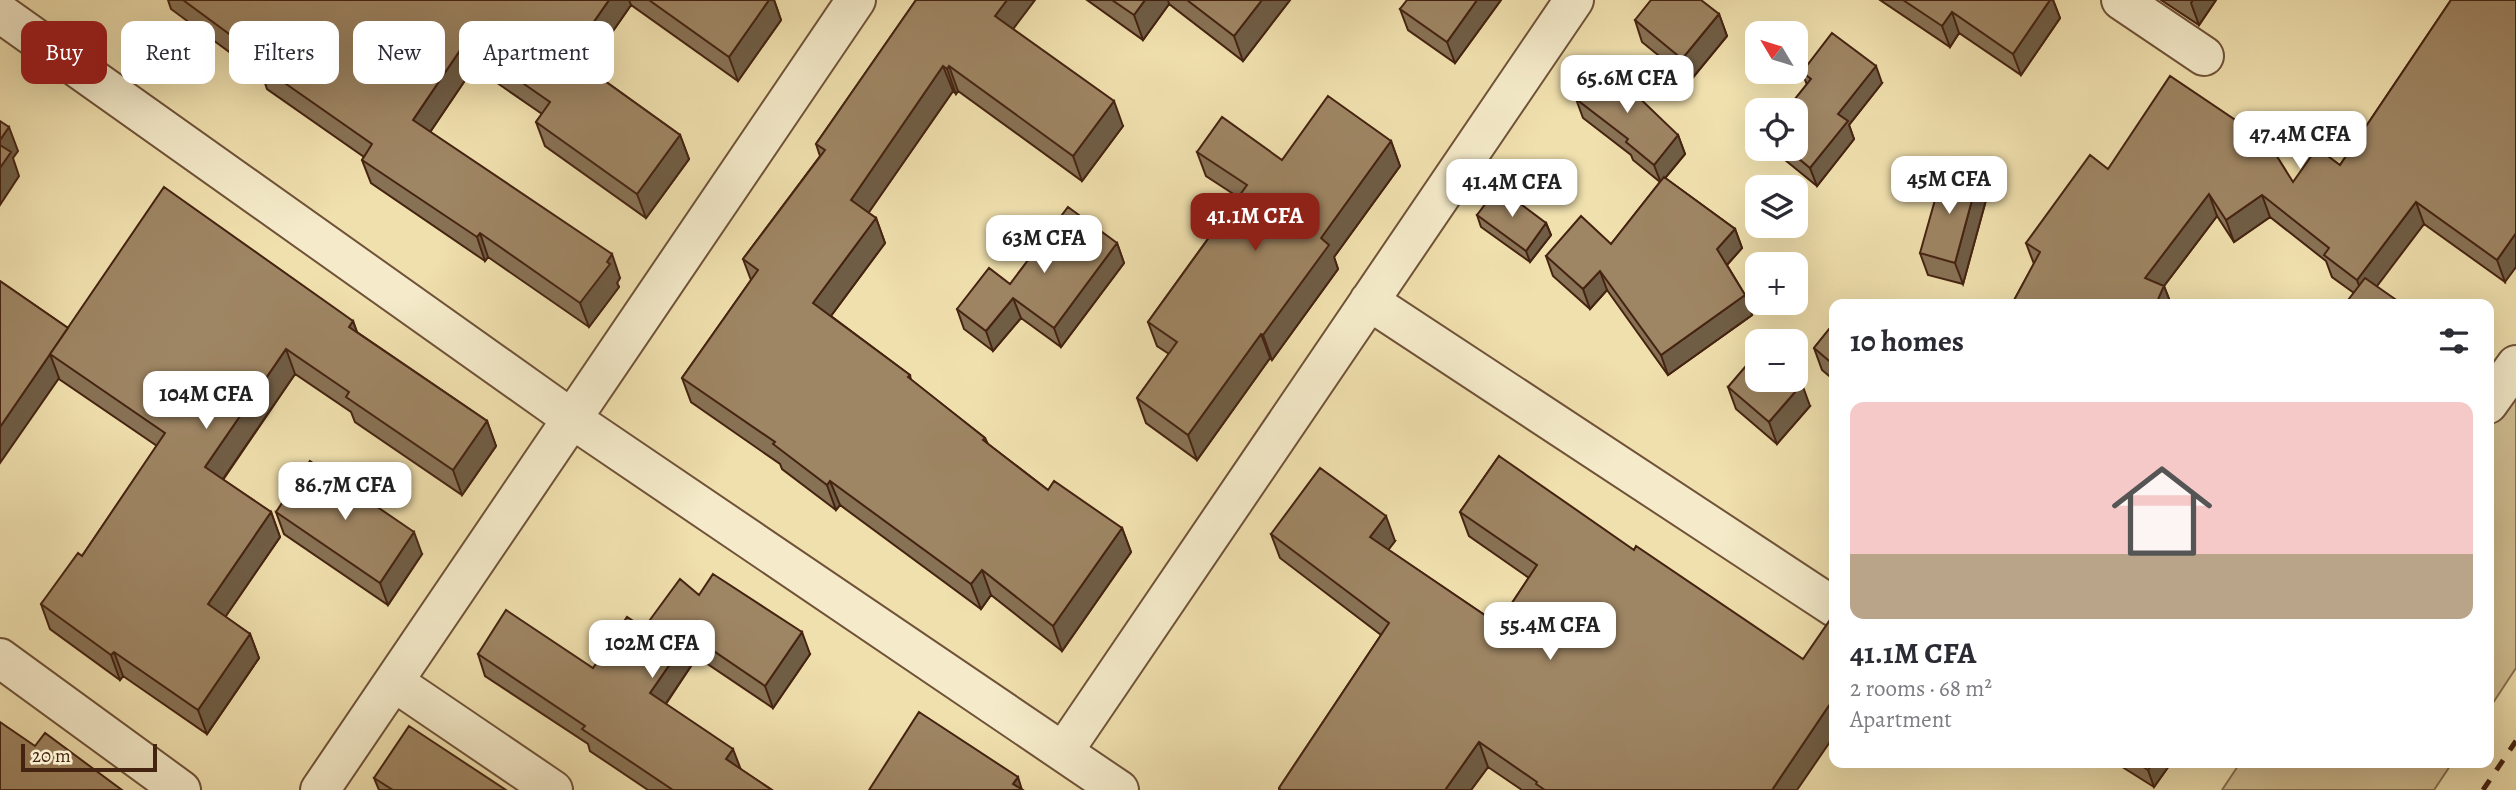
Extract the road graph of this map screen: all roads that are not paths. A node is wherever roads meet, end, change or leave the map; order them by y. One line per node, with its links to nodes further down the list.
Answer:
1 (856, 0): 9 (street)
2 (1574, 0): 6 (street)
3 (2121, 0): 5 (street)
4 (0, 13): 9 (street)
5 (2204, 56)
6 (1370, 301): 10 (street); 13 (street)
7 (2516, 365): 8 (street)
8 (2494, 396)
9 (572, 419): 12 (street); 13 (street)
10 (1829, 604)
11 (0, 658): 14 (street)
12 (394, 682): 15 (street); 16 (street)
13 (1063, 752): 17 (street)
14 (181, 790)
15 (320, 790)
16 (553, 790)
17 (1119, 790)

